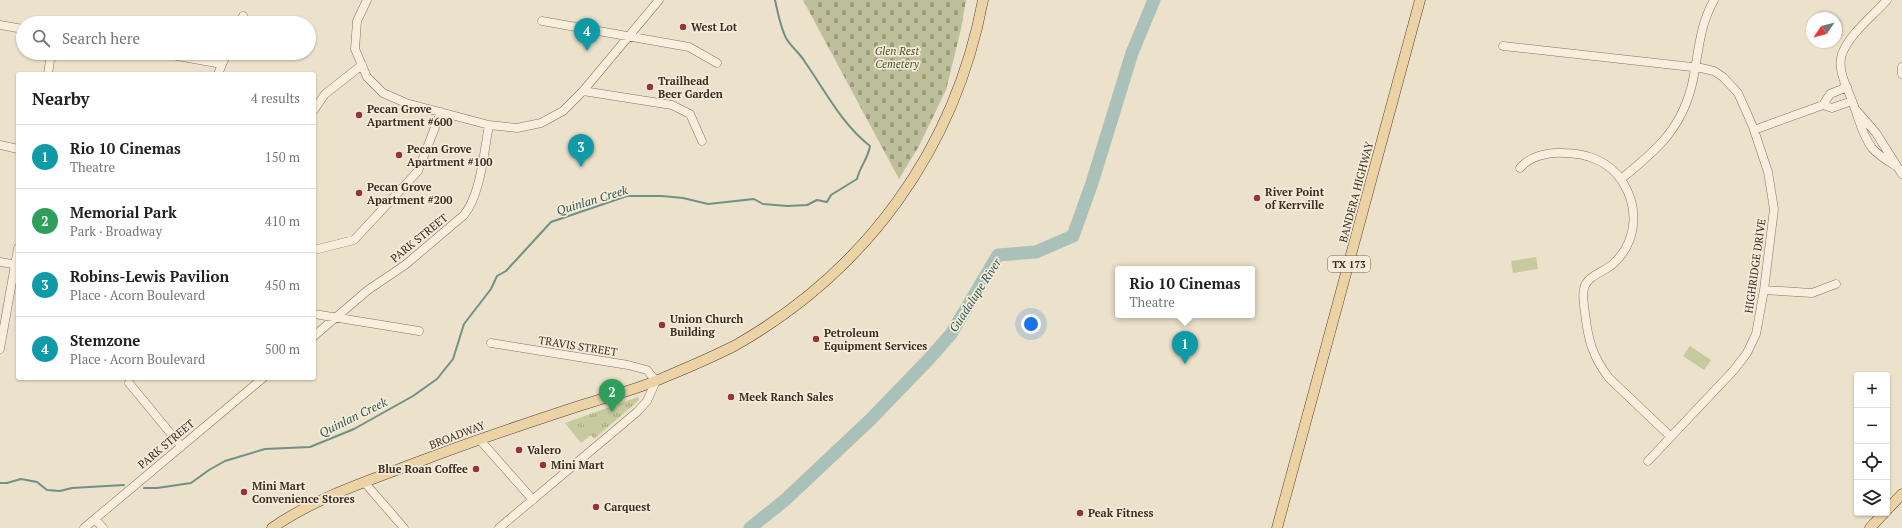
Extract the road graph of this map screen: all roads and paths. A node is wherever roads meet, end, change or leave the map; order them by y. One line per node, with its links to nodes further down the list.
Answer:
1 (367, 0): 17 (street)
2 (659, 0): 10 (street)
3 (983, 0): 50 (main road, BROADWAY)
4 (1420, 0): 67 (main road, BANDERA HIGHWAY / TX 173)
5 (1714, 0): 18 (street)
6 (1887, 0): 23 (street)
7 (542, 21): 10 (street)
8 (0, 25): 9 (street)
9 (16, 28)
10 (629, 36): 15 (street); 24 (street)
11 (1503, 46): 18 (street, HIGHRIDGE DRIVE)
12 (50, 60): 20 (street)
13 (200, 60): 16 (street)
14 (224, 60): 16 (street)
15 (717, 63)
16 (222, 64): 21 (street)
17 (362, 65): 27 (street); 28 (street)
18 (1694, 67): 30 (street, HIGHRIDGE DRIVE); 36 (street)
19 (1902, 67): 22 (street)
20 (48, 72)
21 (219, 72)
22 (1902, 74)
23 (1846, 87): 25 (street); 26 (street)
24 (583, 91): 29 (street); 31 (street)
25 (1824, 105): 26 (street); 30 (street)
26 (1854, 105): 35 (street)
27 (316, 107)
28 (441, 112): 29 (street); 37 (street)
29 (489, 125): 44 (street, PARK STREET)
30 (1754, 130): 42 (street, HIGHRIDGE DRIVE)
31 (702, 141)
32 (0, 145): 33 (street)
33 (16, 149)
34 (1520, 168): 36 (street)
35 (1902, 174)
36 (1621, 179): 52 (street)
37 (316, 250)
38 (0, 262): 39 (street)
39 (16, 265)
40 (16, 270): 48 (street)
41 (1836, 284): 42 (street)
42 (1764, 290): 52 (street, HIGHRIDGE DRIVE)
43 (316, 314): 44 (street)
44 (336, 318): 45 (street); 46 (street, PARK STREET)
45 (419, 331)
46 (316, 334)
47 (491, 343): 50 (street, TRAVIS STREET)
48 (0, 349)
49 (261, 380): 54 (street, PARK STREET)
50 (656, 380): 53 (main road, BROADWAY); 58 (street)
51 (129, 383): 54 (street)
52 (1671, 437): 55 (street, HIGHRIDGE DRIVE)
53 (479, 439): 56 (main road, BROADWAY); 58 (street)
54 (181, 446): 61 (street, PARK STREET)
55 (1648, 461)
56 (365, 483): 64 (main road, BROADWAY); 65 (street)
57 (1902, 494): 59 (main road)
58 (533, 500): 66 (street)
59 (1890, 507)
60 (1881, 516): 68 (main road)
61 (95, 519): 62 (street, PARK STREET); 63 (street)
62 (84, 528)
63 (103, 528)
64 (272, 528)
65 (404, 528)
66 (499, 528)
67 (1277, 528)
68 (1870, 528)

